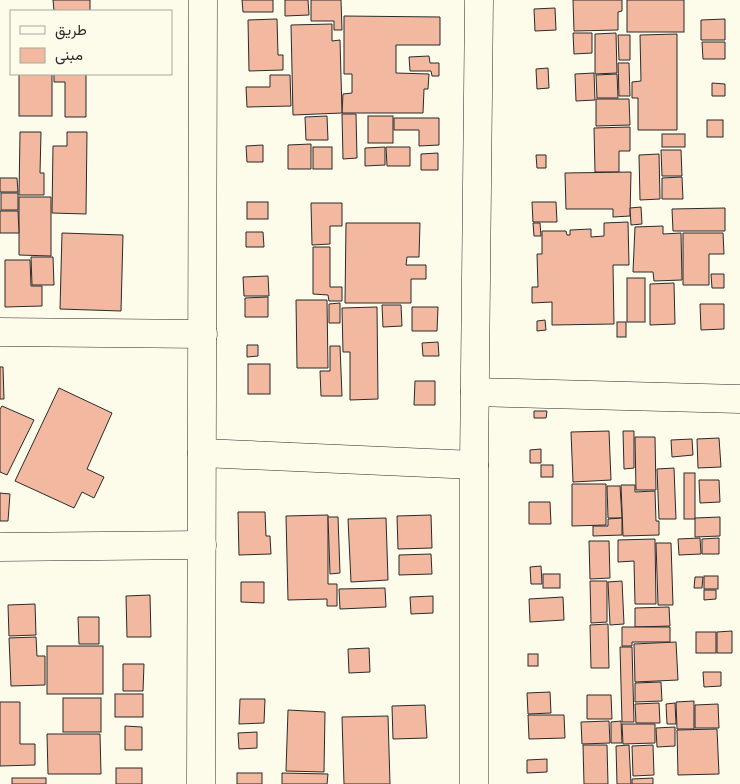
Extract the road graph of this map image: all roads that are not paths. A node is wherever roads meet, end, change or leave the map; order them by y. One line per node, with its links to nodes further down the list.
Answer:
1 (203, 0): 4 (street)
2 (479, 0): 5 (street)
3 (0, 332): 4 (street)
4 (202, 334): 7 (street)
5 (475, 392): 6 (street); 8 (street)
6 (740, 399)
7 (202, 453): 8 (street); 9 (street)
8 (474, 465): 12 (street)
9 (202, 545): 10 (street); 11 (street)
10 (0, 547)
11 (201, 784)
12 (474, 784)

